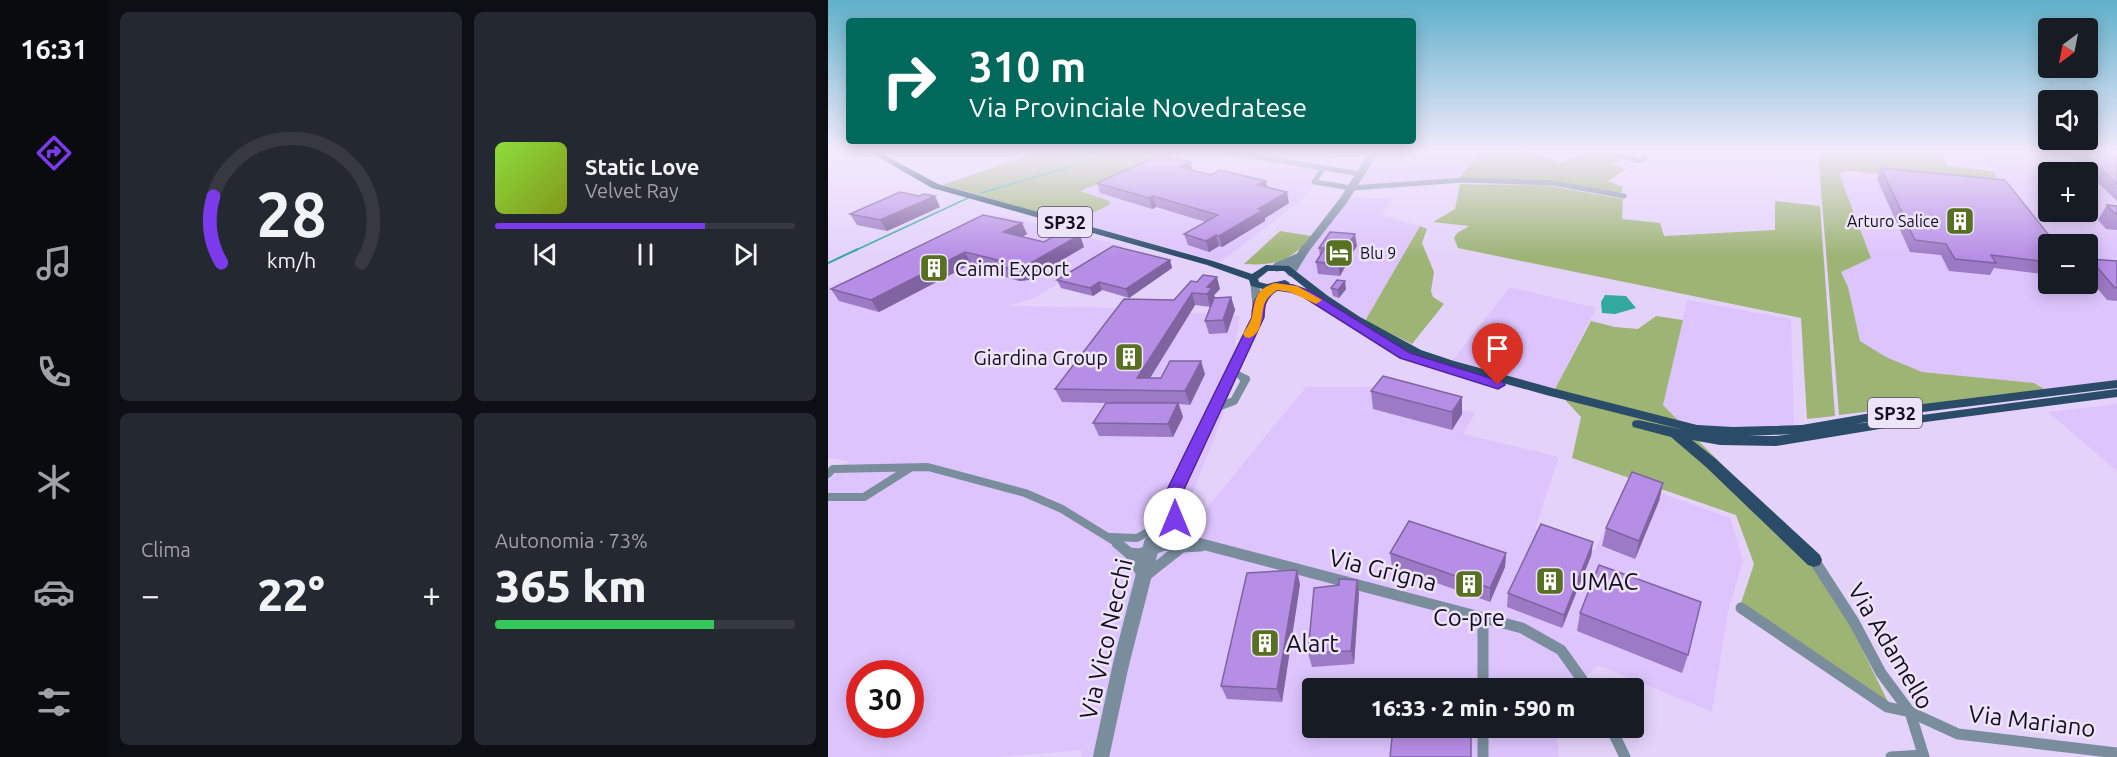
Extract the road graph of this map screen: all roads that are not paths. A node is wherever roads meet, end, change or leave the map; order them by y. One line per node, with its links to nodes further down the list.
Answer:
1 (941, 186): 8 (main road, SP32)
2 (1341, 186): 5 (street)
3 (1375, 186): 5 (street)
4 (1571, 186): 6 (street)
5 (1352, 188): 7 (street)
6 (1624, 196)
7 (1298, 258): 9 (street); 10 (street)
8 (1210, 263): 9 (main road, SP32); 11 (main road, SP32)
9 (1272, 268): 10 (main road); 11 (main road)
10 (1292, 273): 12 (main road); 14 (main road, SP32)
11 (1254, 281): 12 (main road); 13 (street, Via Vico Necchi)
12 (1277, 286): 13 (street); 16 (main road, SP32)
13 (1258, 304): 20 (street, Via Vico Necchi)
14 (2117, 384)
15 (2117, 393): 16 (main road, SP32)
16 (1672, 433): 28 (main road)
17 (911, 467): 18 (street); 19 (street); 23 (street)
18 (828, 474)
19 (828, 497)
20 (1172, 498): 21 (street); 22 (street, Via Vico Necchi)
21 (1182, 533): 22 (street); 24 (street, Via Grigna)
22 (1159, 536): 23 (street); 25 (street); 26 (street, Via Vico Necchi)
23 (1110, 537): 27 (street)
24 (1203, 546): 25 (street); 31 (street, Via Grigna)
25 (1182, 547): 29 (street)
26 (1150, 551): 27 (street); 29 (street, Via Vico Necchi)
27 (1129, 553): 29 (street)
28 (1814, 560): 34 (street, Via Adamello)
29 (1144, 577): 39 (street, Via Vico Necchi)
30 (1741, 608): 34 (street, Via Mariano)
31 (1483, 618): 32 (street); 33 (street, Via Grigna)
32 (1483, 678)
33 (1581, 678)
34 (1910, 712): 37 (street, Via Mariano); 38 (street, Via Adamello)
35 (1483, 738): 40 (street)
36 (1616, 738): 41 (street)
37 (2117, 753)
38 (1923, 756): 42 (street)
39 (1101, 757)
40 (1484, 757)
41 (1625, 757)
42 (1891, 757)

